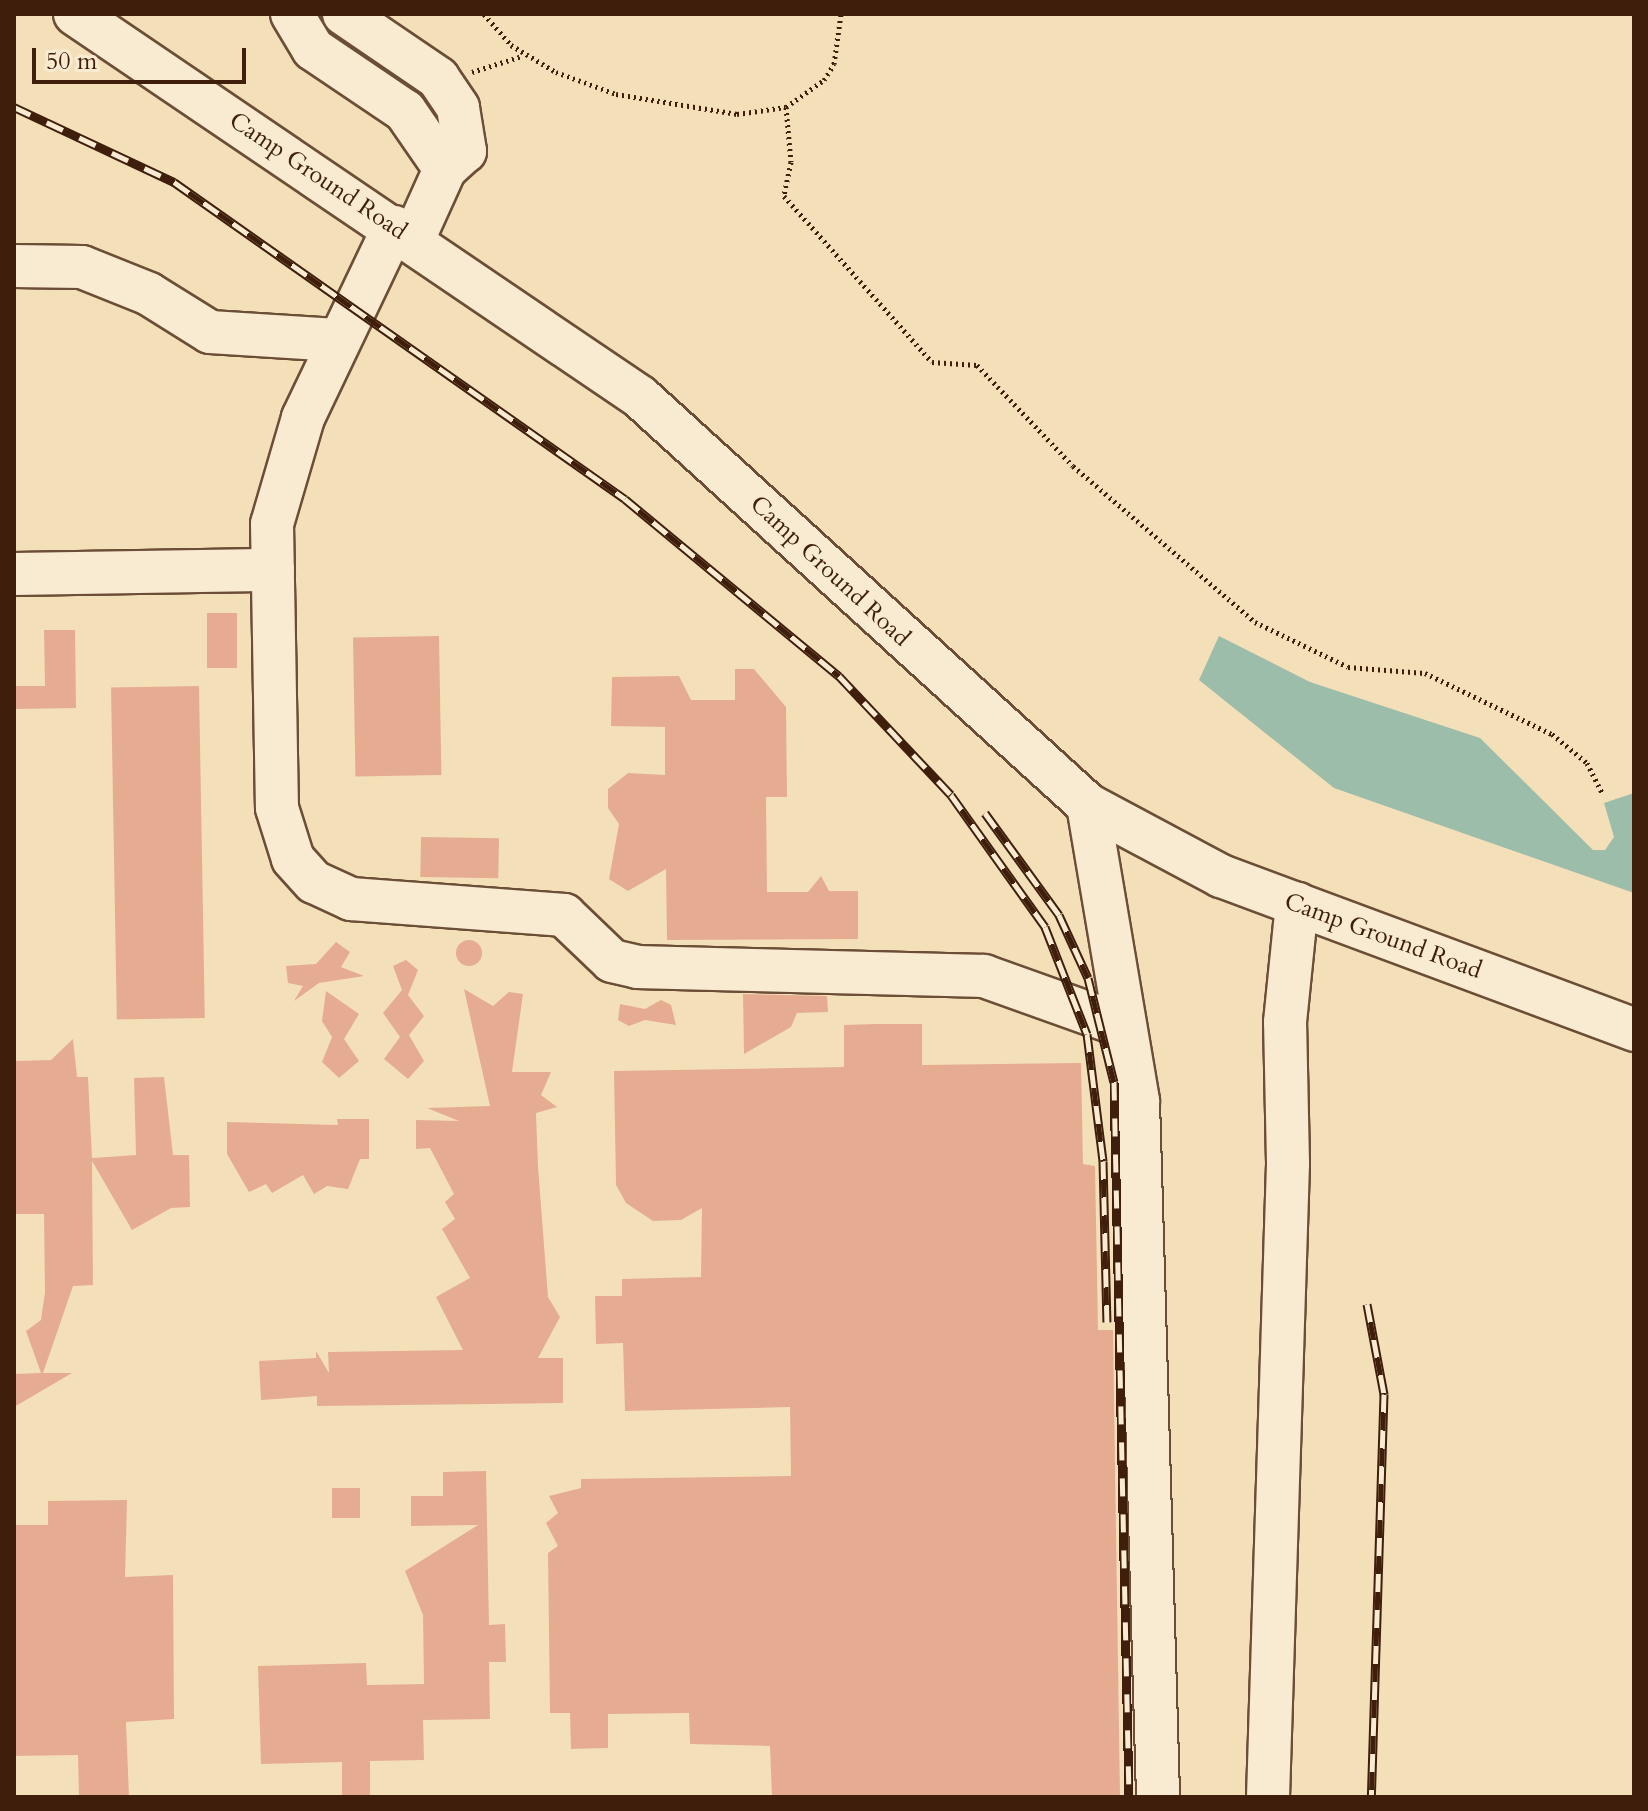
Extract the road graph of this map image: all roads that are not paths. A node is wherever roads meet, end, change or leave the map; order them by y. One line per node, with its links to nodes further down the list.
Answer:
1 (75, 14): 5 (street, Camp Ground Road)
2 (292, 14): 4 (street)
3 (344, 14): 4 (street)
4 (445, 169): 5 (street)
5 (404, 234): 7 (street); 10 (street, Camp Ground Road)
6 (14, 266): 7 (street)
7 (337, 340): 8 (street)
8 (273, 570): 9 (street); 12 (street)
9 (14, 574)
10 (1088, 805): 11 (street, Camp Ground Road); 12 (street)
11 (1297, 904): 13 (street, Camp Ground Road); 15 (street)
12 (1124, 1026): 14 (street)
13 (1634, 1030)
14 (1158, 1797)
15 (1268, 1797)

